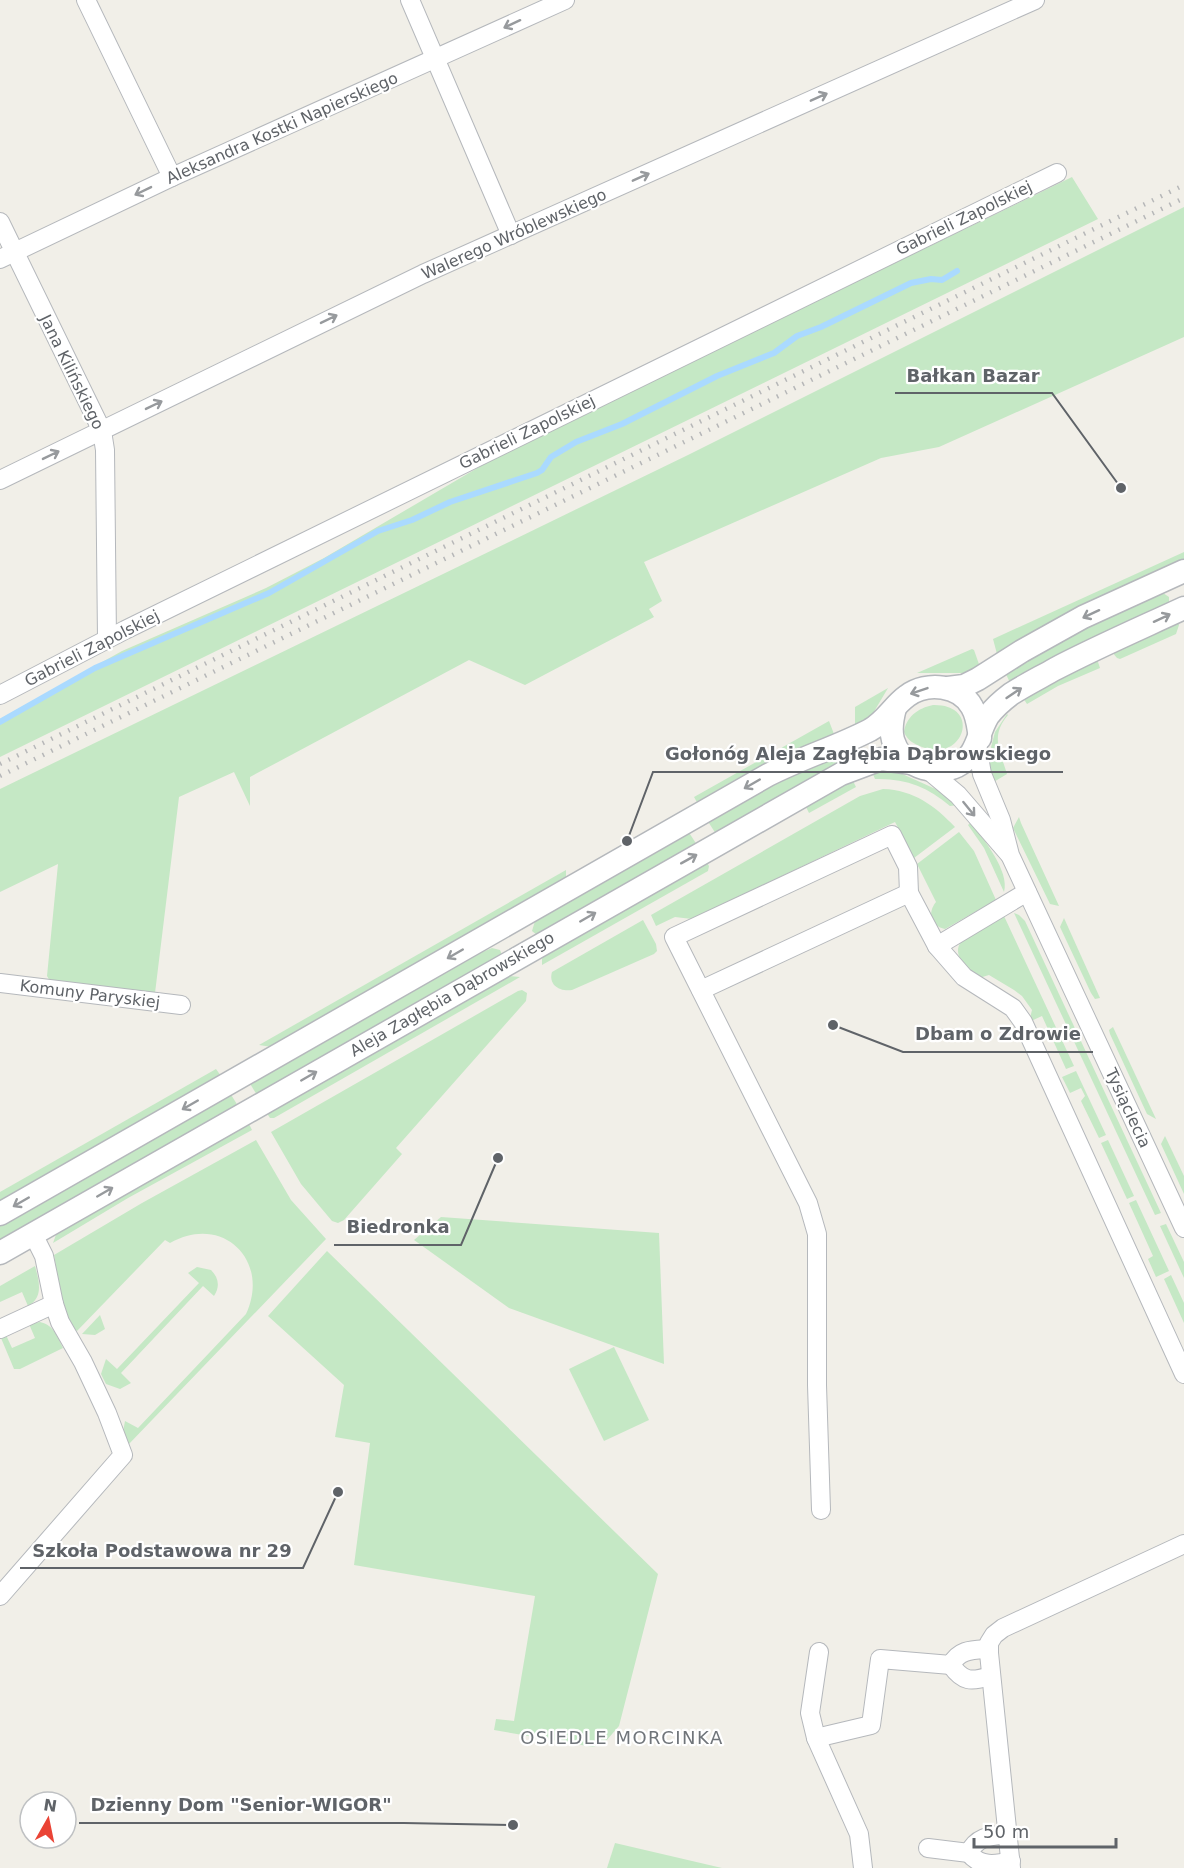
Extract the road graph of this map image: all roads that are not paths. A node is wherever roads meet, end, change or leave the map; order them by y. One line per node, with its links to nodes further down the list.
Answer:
1 (86, 0): 7 (street)
2 (410, 0): 5 (street)
3 (566, 0): 5 (street, Aleksandra Kostki Napierskiego, one-way to 5)
4 (1035, 0): 9 (street, Walerego Wróblewskiego, one-way to 4)
5 (436, 59): 7 (street, Aleksandra Kostki Napierskiego); 9 (street)
6 (1057, 172): 15 (street, Gabrieli Zapolskiej)
7 (172, 177): 10 (street, Aleksandra Kostki Napierskiego, one-way to 10)
8 (0, 222): 10 (street, Jana Kilińskiego)
9 (511, 235): 11 (street, Walerego Wróblewskiego, one-way to 9)
10 (7, 256): 11 (street, Jana Kilińskiego)
11 (102, 431): 12 (street, Walerego Wróblewskiego, one-way to 11); 15 (street, Jana Kilińskiego)
12 (0, 480)
13 (1184, 571): 16 (street, one-way to 16)
14 (1184, 608): 19 (street, one-way to 14)
15 (107, 639): 17 (street, Gabrieli Zapolskiej)
16 (948, 688): 18 (street, one-way to 18); 19 (street)
17 (0, 695)
18 (895, 708): 20 (street); 24 (street, Aleja Zagłębia Dąbrowskiego, one-way to 24)
19 (978, 741): 20 (street); 21 (street, Tysiąclecia)
20 (920, 766): 21 (street, Tysiąclecia, one-way to 21); 26 (street, Aleja Zagłębia Dąbrowskiego, one-way to 20)
21 (1011, 857): 22 (street, Tysiąclecia)
22 (1028, 892): 25 (street); 31 (street, Tysiąclecia)
23 (909, 893): 25 (street); 28 (street); 28 (street)
24 (506, 925): 26 (street); 30 (street, Aleja Zagłębia Dąbrowskiego, one-way to 30)
25 (937, 946): 36 (street)
26 (523, 954): 32 (street, Aleja Zagłębia Dąbrowskiego, one-way to 26)
27 (0, 983): 29 (street, Komuny Paryskiej)
28 (701, 990): 37 (street)
29 (180, 1005)
30 (0, 1214)
31 (1184, 1228)
32 (33, 1234): 33 (street, Aleja Zagłębia Dąbrowskiego); 34 (street)
33 (0, 1253)
34 (54, 1304): 35 (street); 39 (street)
35 (0, 1329)
36 (1184, 1374)
37 (821, 1510)
38 (1184, 1544): 40 (street)
39 (0, 1596)
40 (989, 1650): 42 (street); 43 (street)
41 (819, 1652): 44 (street)
42 (951, 1665): 43 (street); 44 (street)
43 (990, 1676): 45 (street)
44 (816, 1738): 49 (street)
45 (1008, 1834): 47 (street); 48 (street)
46 (928, 1848): 47 (street)
47 (969, 1853): 48 (street)
48 (1011, 1864)
49 (863, 1868)

